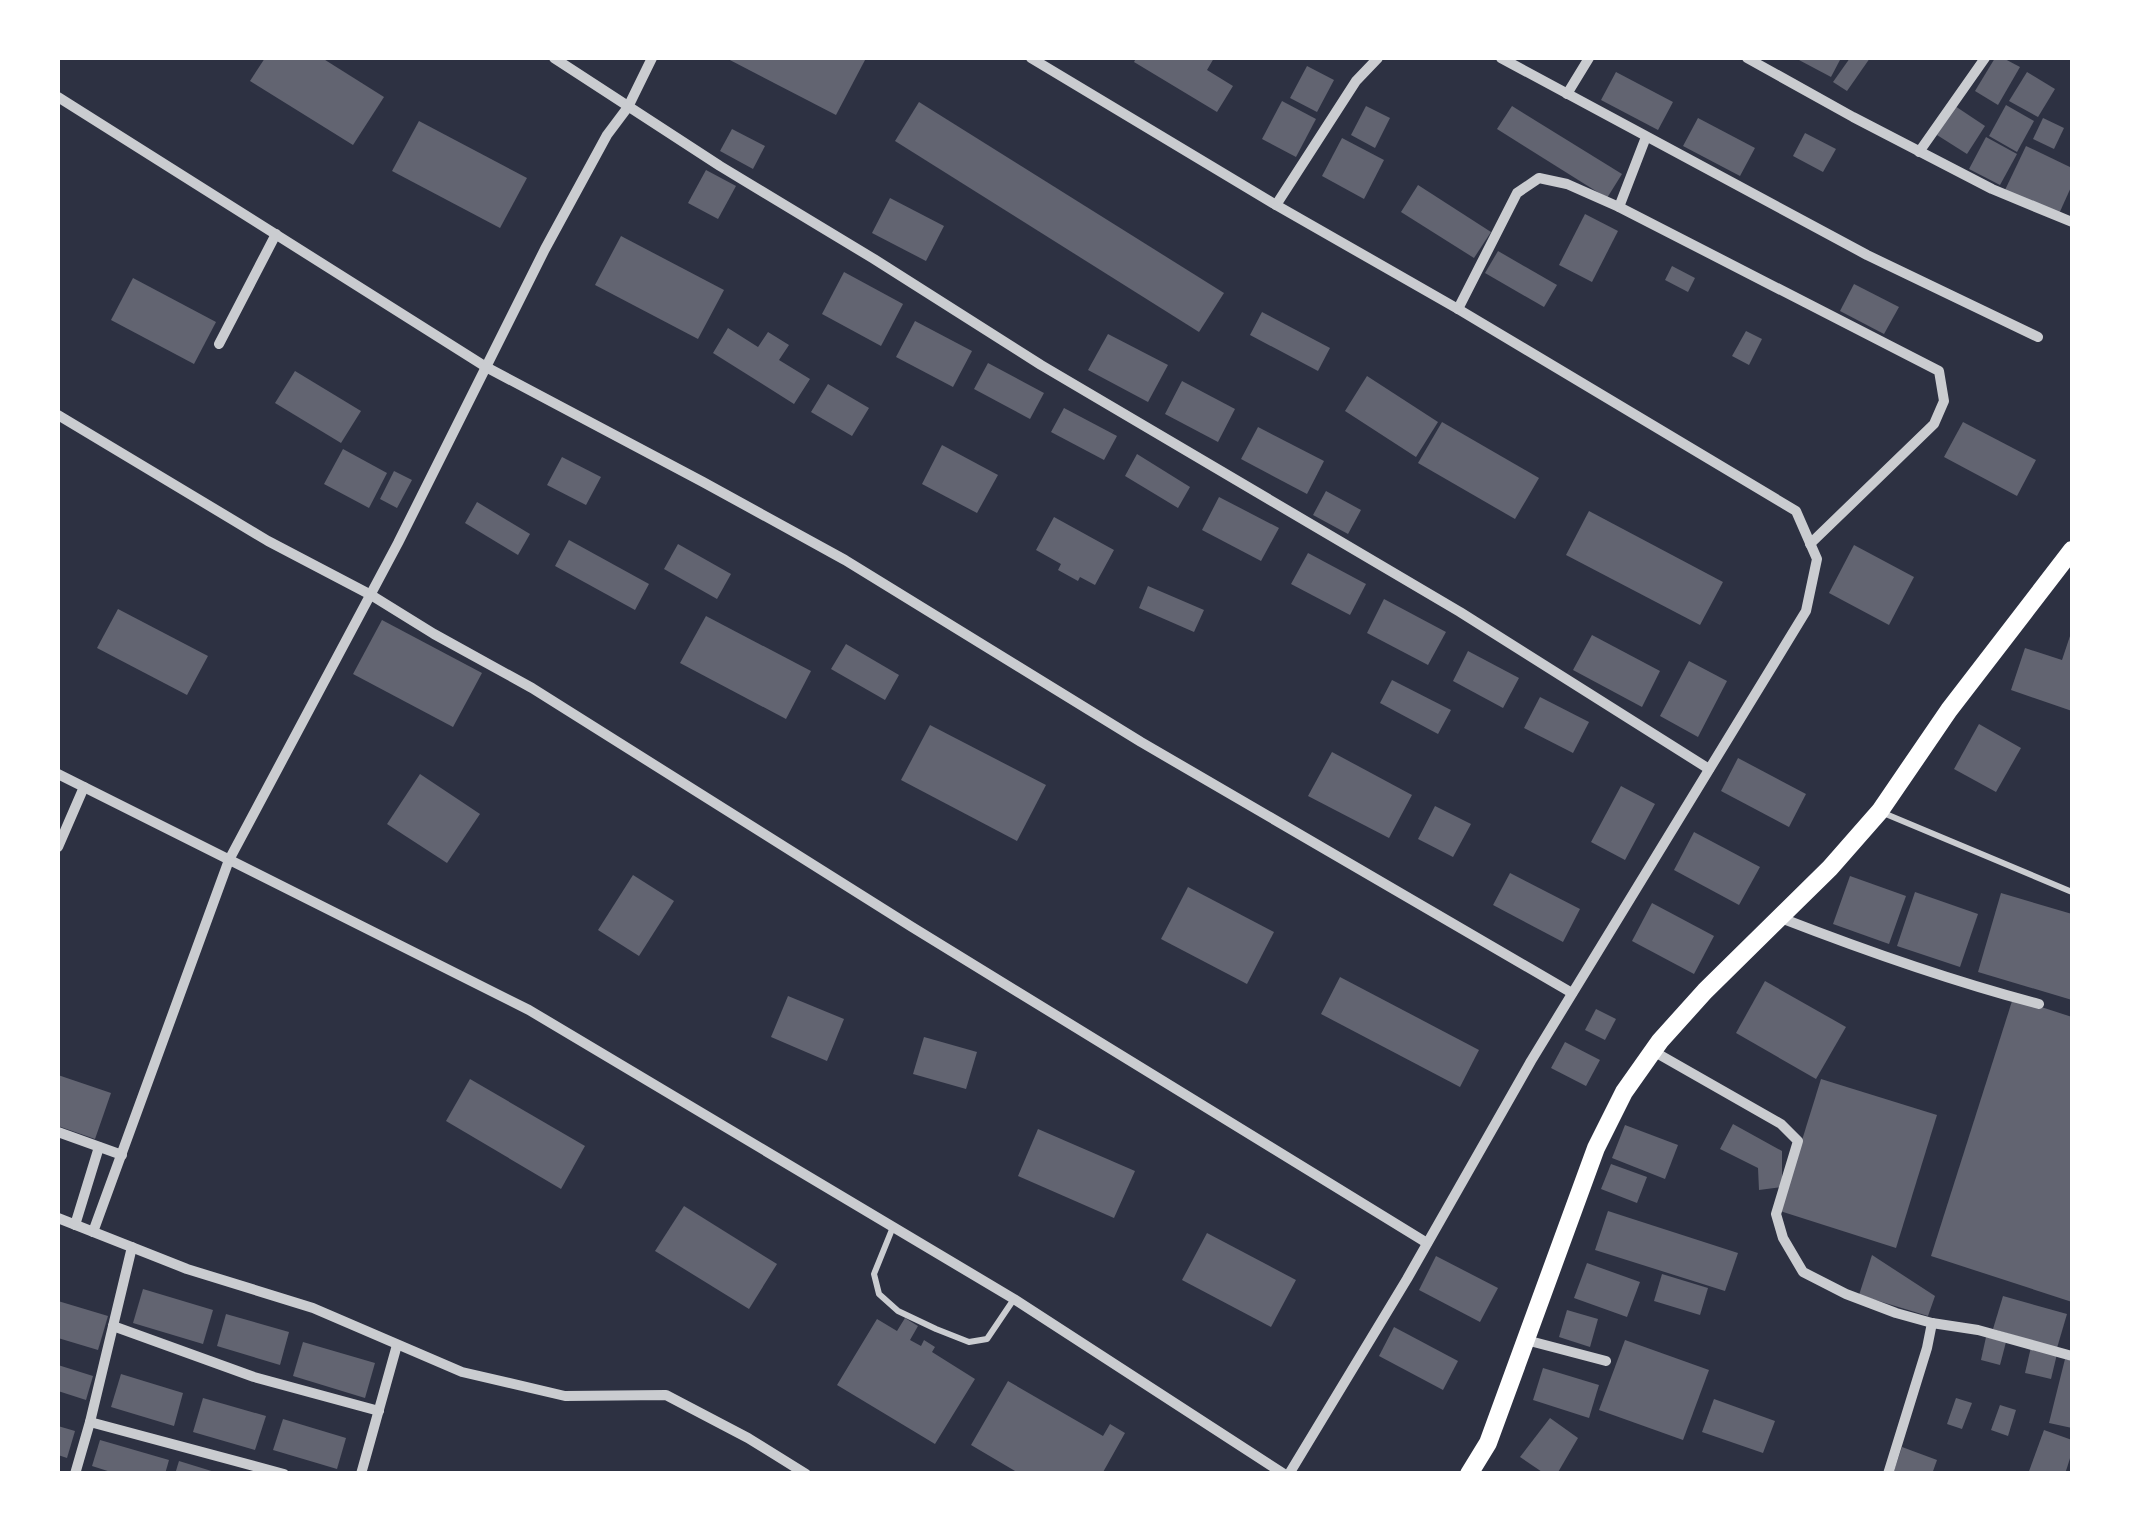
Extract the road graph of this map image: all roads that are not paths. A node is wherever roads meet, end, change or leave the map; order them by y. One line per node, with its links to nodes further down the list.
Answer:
1 (554, 58): 11 (street)
2 (652, 58): 11 (street)
3 (1031, 58): 14 (street)
4 (1378, 58): 14 (street)
5 (1501, 58): 9 (street)
6 (1590, 58): 9 (street)
7 (1748, 58): 13 (street)
8 (1985, 58): 13 (street)
9 (1567, 94): 12 (street)
10 (58, 97): 17 (street)
11 (628, 106): 21 (street); 26 (street)
12 (1646, 137): 15 (street); 19 (street)
13 (1918, 152): 16 (street)
14 (1276, 205): 18 (street)
15 (1619, 208): 18 (street); 23 (street)
16 (2072, 222)
17 (276, 234): 20 (street); 21 (street)
18 (1458, 310): 23 (street)
19 (2038, 337)
20 (219, 344)
21 (486, 366): 25 (street); 34 (street)
22 (58, 415): 25 (street)
23 (1810, 544): 26 (street)
24 (2072, 550): 29 (main road)
25 (371, 595): 31 (street); 44 (street)
26 (1710, 769): 34 (street)
27 (58, 774): 28 (street)
28 (84, 787): 30 (street); 31 (street)
29 (1880, 811): 32 (lane); 33 (main road)
30 (58, 846)
31 (229, 860): 39 (street); 42 (street)
32 (2072, 892)
33 (1781, 918): 35 (street); 36 (main road)
34 (1572, 994): 44 (street)
35 (2039, 1004)
36 (1653, 1052): 47 (street); 49 (main road)
37 (58, 1132): 38 (street)
38 (100, 1147): 39 (street); 41 (street)
39 (122, 1155): 43 (street)
40 (58, 1218): 41 (street)
41 (75, 1225): 43 (street)
42 (893, 1227): 46 (street); 46 (lane)
43 (94, 1232): 45 (street)
44 (1427, 1243): 59 (street)
45 (132, 1247): 48 (street); 50 (street)
46 (1014, 1299): 59 (street)
47 (1932, 1323): 51 (street); 61 (street)
48 (113, 1326): 53 (street); 54 (street)
49 (1526, 1340): 52 (street); 60 (main road)
50 (397, 1344): 53 (street); 58 (street)
51 (2072, 1356)
52 (1606, 1361)
53 (379, 1410): 57 (street)
54 (90, 1422): 55 (street); 56 (street)
55 (75, 1474)
56 (284, 1474)
57 (361, 1474)
58 (806, 1474)
59 (1287, 1474)
60 (1470, 1474)
61 (1888, 1474)

